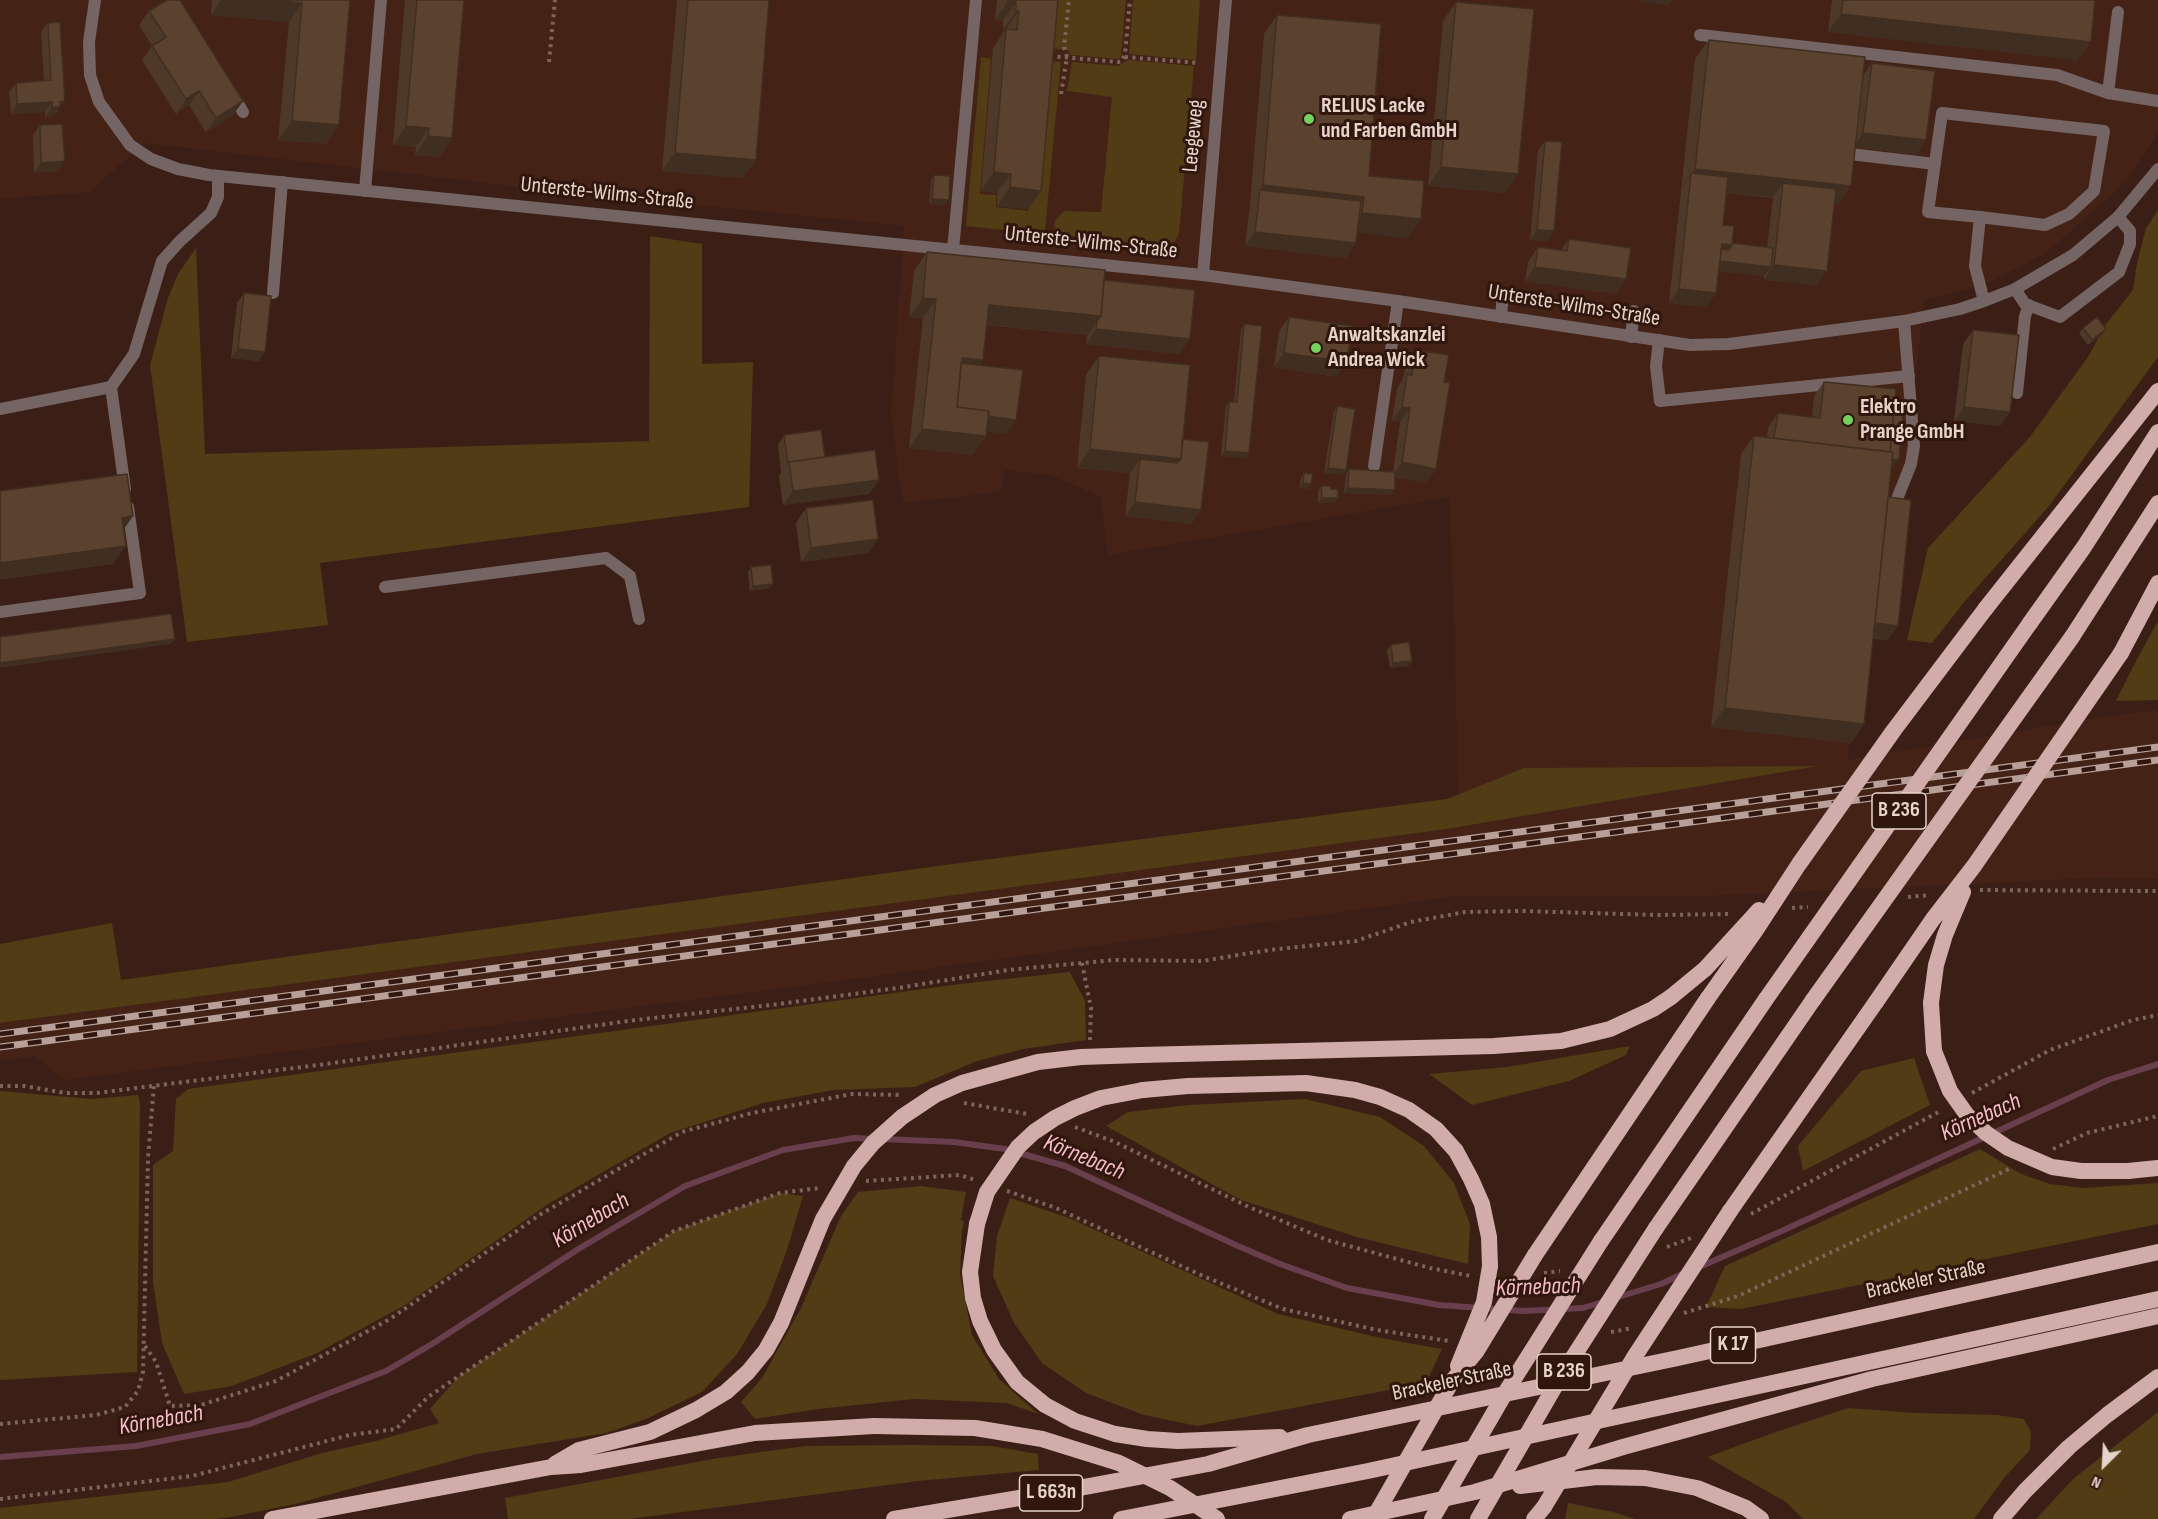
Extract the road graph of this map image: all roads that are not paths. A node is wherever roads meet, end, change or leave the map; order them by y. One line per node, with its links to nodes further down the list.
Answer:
1 (95, 0): 14 (street, Unterste-Wilms-Straße)
2 (381, 0): 16 (street)
3 (976, 0): 19 (street)
4 (1226, 0): 20 (street, Leegeweg)
5 (2118, 12): 8 (street)
6 (1700, 35): 8 (street)
7 (226, 83): 10 (street)
8 (2108, 93): 9 (street)
9 (2158, 101)
10 (243, 112)
11 (1850, 154): 12 (street)
12 (1935, 164): 17 (street); 17 (street)
13 (2158, 169): 18 (street, Unterste-Wilms-Straße)
14 (218, 176): 15 (street, Unterste-Wilms-Straße); 33 (street)
15 (282, 182): 16 (street, Unterste-Wilms-Straße); 22 (street)
16 (365, 191): 19 (street, Unterste-Wilms-Straße)
17 (1980, 217): 25 (street)
18 (2118, 217): 21 (street, Unterste-Wilms-Straße); 26 (street)
19 (953, 250): 20 (street, Unterste-Wilms-Straße)
20 (1203, 275): 24 (street, Unterste-Wilms-Straße)
21 (2015, 289): 25 (street, Unterste-Wilms-Straße); 26 (street)
22 (273, 293)
23 (1503, 294): 28 (street)
24 (1398, 301): 28 (street, Unterste-Wilms-Straße); 38 (street)
25 (1984, 301): 29 (street, Unterste-Wilms-Straße)
26 (2029, 305): 35 (street)
27 (1634, 311): 30 (street)
28 (1500, 316): 30 (street, Unterste-Wilms-Straße)
29 (1904, 321): 31 (street, Unterste-Wilms-Straße); 32 (street)
30 (1631, 337): 31 (street, Unterste-Wilms-Straße)
31 (1659, 340): 32 (street)
32 (1909, 376): 40 (street)
33 (111, 387): 36 (street); 43 (street)
34 (2158, 391): 45 (highway, bridge)
35 (2017, 393)
36 (0, 409)
37 (2158, 432): 63 (highway, B 236, bridge)
38 (1374, 466)
39 (2158, 503): 64 (highway, B 236, bridge)
40 (1894, 504)
41 (2158, 583): 46 (highway, bridge)
42 (385, 587): 44 (street)
43 (0, 612)
44 (639, 619)
45 (1799, 864): 52 (highway, bridge); 54 (highway, bridge)
46 (1974, 866): 47 (highway, bridge); 56 (highway, bridge)
47 (2158, 1168)
48 (2158, 1252): 53 (highway, Brackeler Straße / K 17)
49 (2158, 1299): 59 (highway, K 17)
50 (2158, 1316): 55 (highway)
51 (2158, 1377): 66 (highway)
52 (1452, 1381): 53 (highway, bridge); 62 (highway, bridge)
53 (1308, 1436): 58 (highway, Brackeler Straße / L 663n)
54 (551, 1467): 57 (highway); 60 (highway, bridge)
55 (1475, 1492): 61 (highway); 65 (highway)
56 (1540, 1515)
57 (272, 1519)
58 (894, 1519)
59 (1121, 1519)
60 (1217, 1519)
61 (1350, 1519)
62 (1372, 1519)
63 (1432, 1519)
64 (1478, 1519)
65 (1761, 1519)
66 (2001, 1519)

